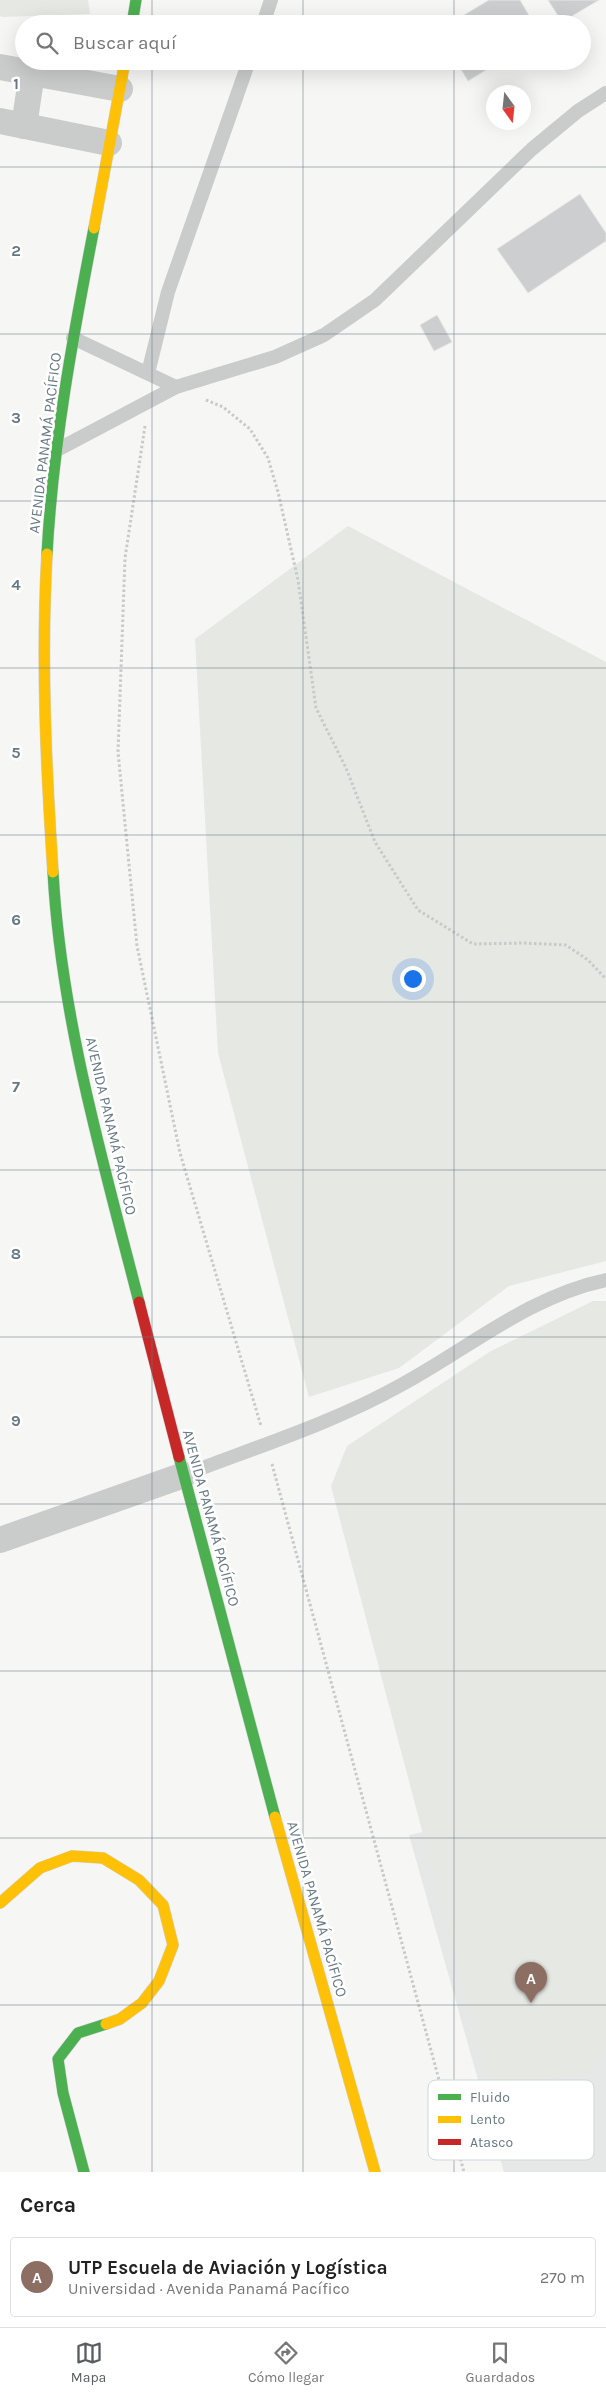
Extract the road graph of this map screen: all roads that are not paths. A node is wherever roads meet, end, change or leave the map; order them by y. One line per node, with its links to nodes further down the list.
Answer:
1 (136, 0): 3 (main road)
2 (272, 0): 4 (lane)
3 (134, 15)
4 (266, 15)
5 (0, 67): 6 (street)
6 (15, 70)
7 (16, 70): 10 (street)
8 (123, 70): 11 (main road, AVENIDA PANAMÁ PACÍFICO)
9 (246, 70): 16 (lane)
10 (32, 73): 11 (street); 13 (street)
11 (120, 89): 14 (main road, AVENIDA PANAMÁ PACÍFICO)
12 (606, 92): 17 (lane)
13 (12, 124): 14 (street)
14 (109, 143): 15 (main road, AVENIDA PANAMÁ PACÍFICO)
15 (73, 338): 16 (lane); 18 (main road, AVENIDA PANAMÁ PACÍFICO)
16 (148, 373): 17 (lane)
17 (176, 387): 18 (lane)
18 (57, 450): 20 (main road, AVENIDA PANAMÁ PACÍFICO)
19 (606, 1280): 20 (lane)
20 (184, 1475): 21 (street); 24 (main road, AVENIDA PANAMÁ PACÍFICO)
21 (0, 1540)
22 (0, 1903): 23 (main road)
23 (84, 2172)
24 (375, 2172)

